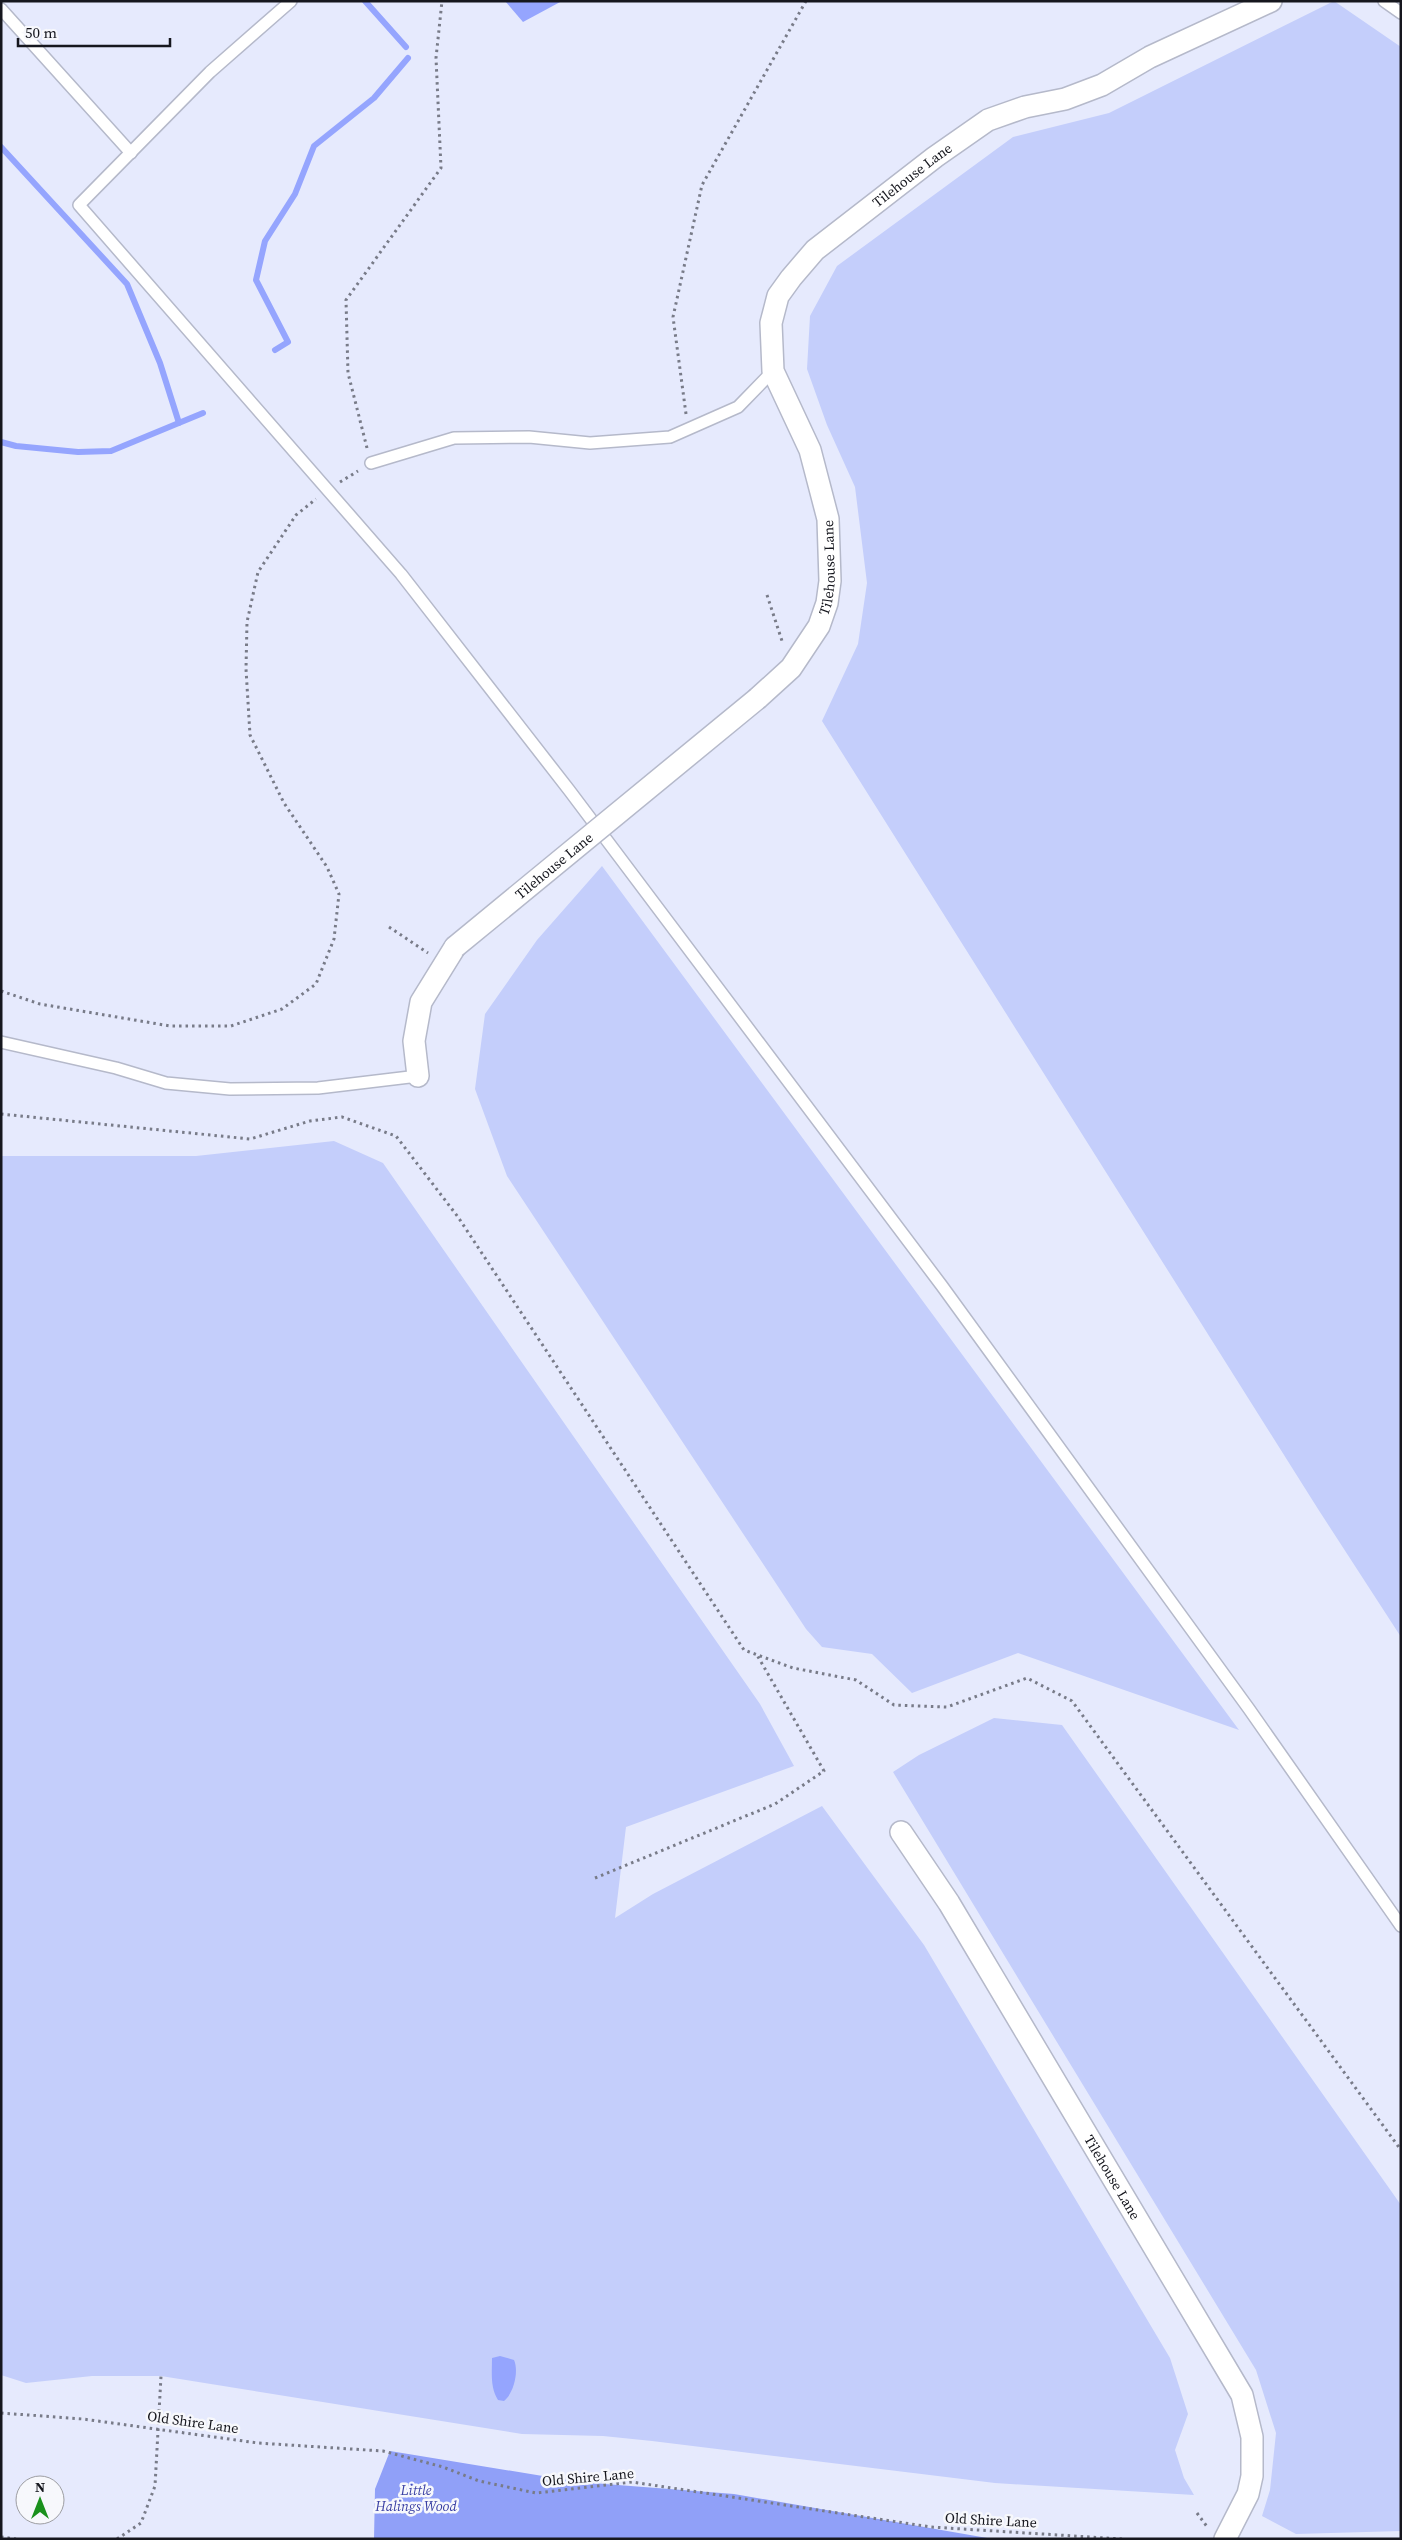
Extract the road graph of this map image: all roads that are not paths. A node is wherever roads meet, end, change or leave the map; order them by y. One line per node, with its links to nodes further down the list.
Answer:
1 (291, 1): 4 (lane)
2 (1271, 1): 8 (street, Tilehouse Lane)
3 (1384, 1): 6 (lane)
4 (278, 5): 7 (lane)
5 (1, 9): 7 (lane)
6 (1401, 13)
7 (132, 153): 13 (lane)
8 (773, 371): 9 (lane); 11 (street, Tilehouse Lane, bridge)
9 (371, 463)
10 (1, 1042): 11 (lane)
11 (418, 1076)
12 (902, 1832): 14 (street, Tilehouse Lane)
13 (1401, 1926)
14 (1225, 2539)

